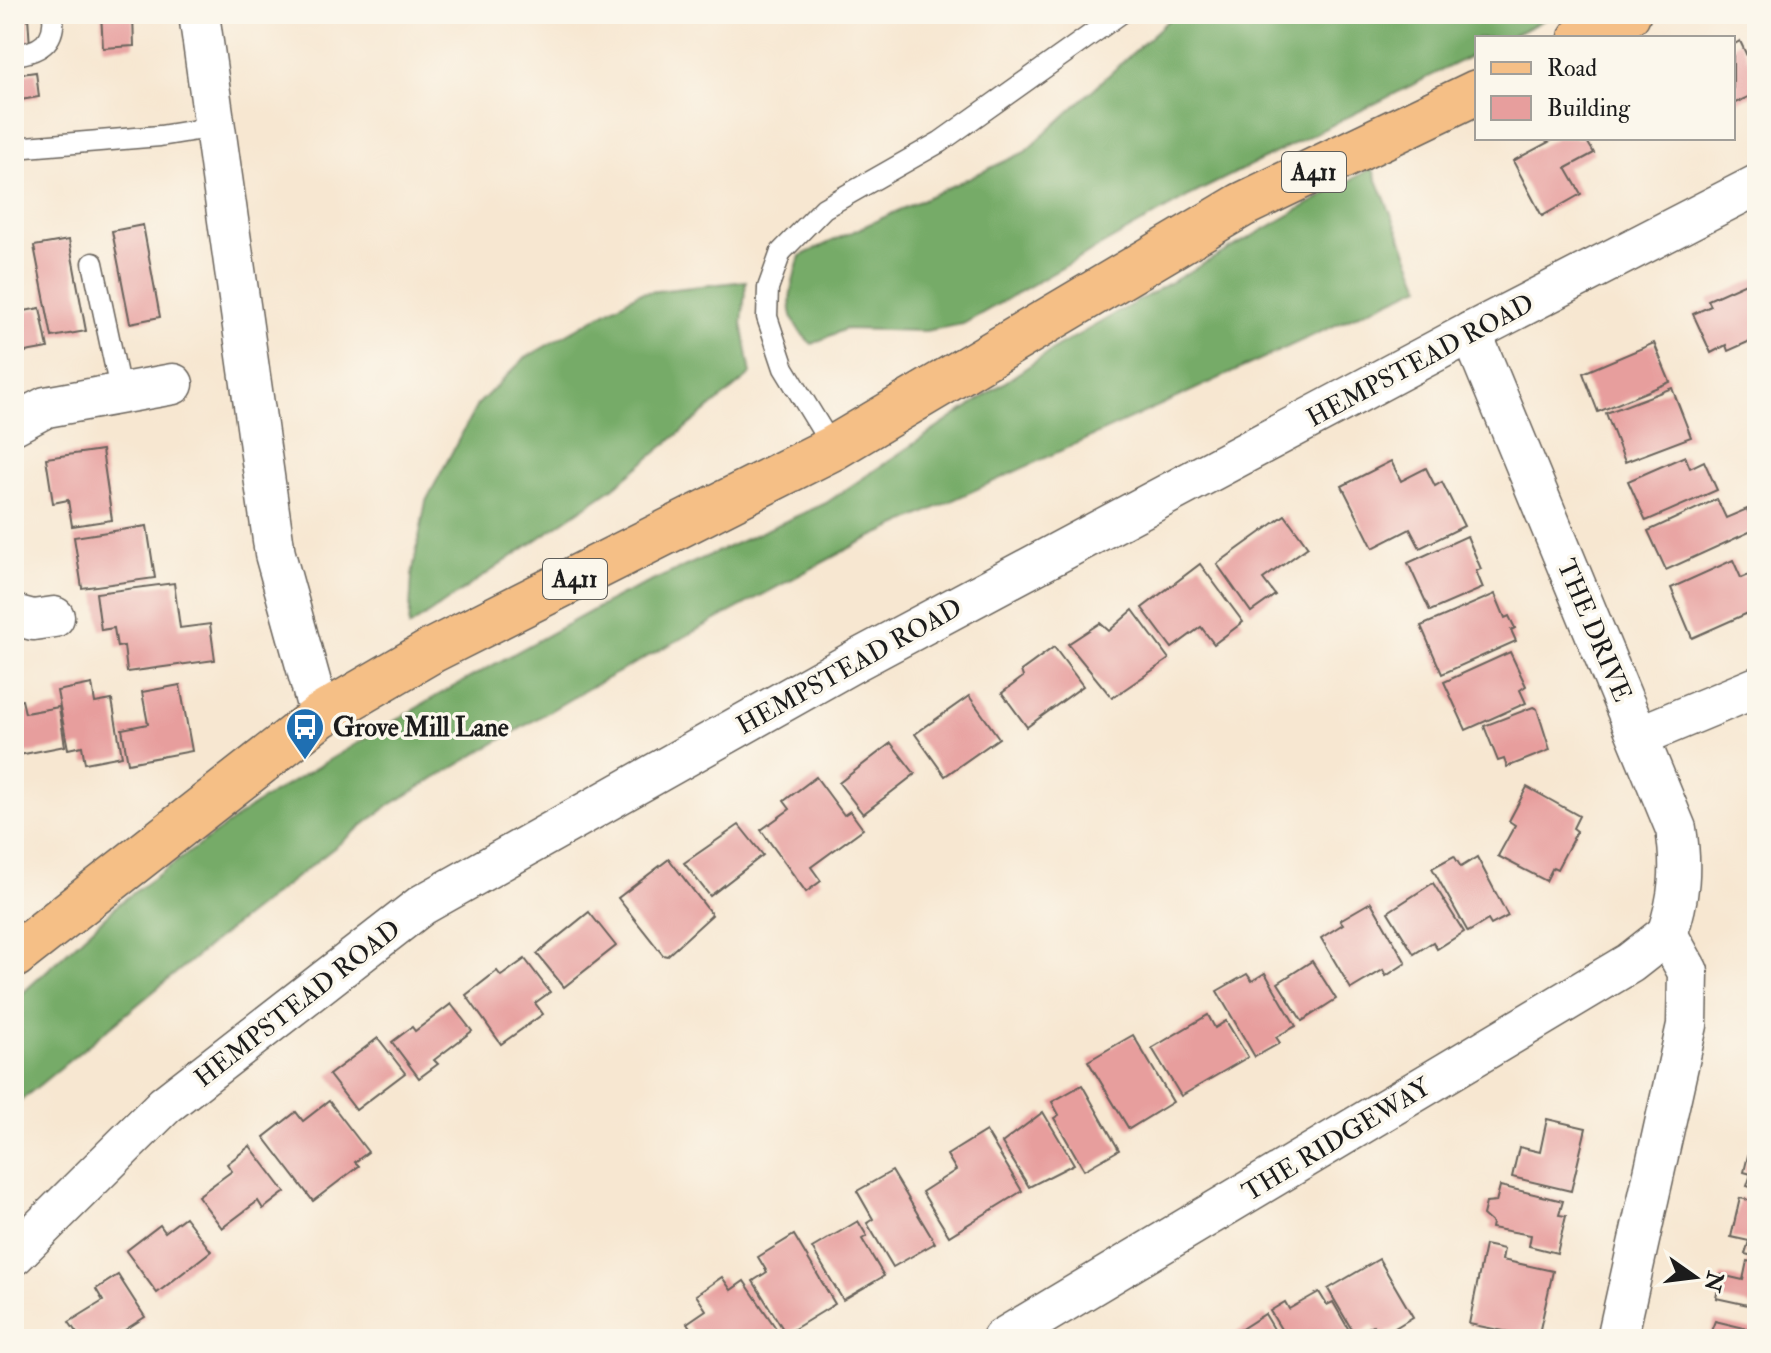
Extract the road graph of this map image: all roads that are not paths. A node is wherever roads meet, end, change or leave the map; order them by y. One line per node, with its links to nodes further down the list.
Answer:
1 (53, 14): 6 (lane)
2 (199, 14): 8 (street)
3 (1120, 14): 16 (lane)
4 (1628, 14): 5 (main road)
5 (1585, 36)
6 (14, 55)
7 (1475, 93): 16 (main road, A411)
8 (215, 127): 9 (lane); 20 (street)
9 (14, 148)
10 (1757, 185): 12 (street, HEMPSTEAD ROAD)
11 (93, 263): 14 (lane)
12 (1471, 332): 21 (street, THE DRIVE); 24 (street, HEMPSTEAD ROAD)
13 (173, 384): 14 (street)
14 (121, 394): 15 (street)
15 (14, 424)
16 (833, 448): 20 (main road, A411)
17 (14, 615): 18 (street)
18 (54, 617)
19 (1757, 687): 21 (street)
20 (320, 716): 23 (main road, A411)
21 (1639, 736): 22 (street, THE DRIVE)
22 (1667, 934): 25 (street, THE RIDGEWAY); 26 (street)
23 (14, 956)
24 (14, 1255)
25 (1002, 1339)
26 (1617, 1339)

